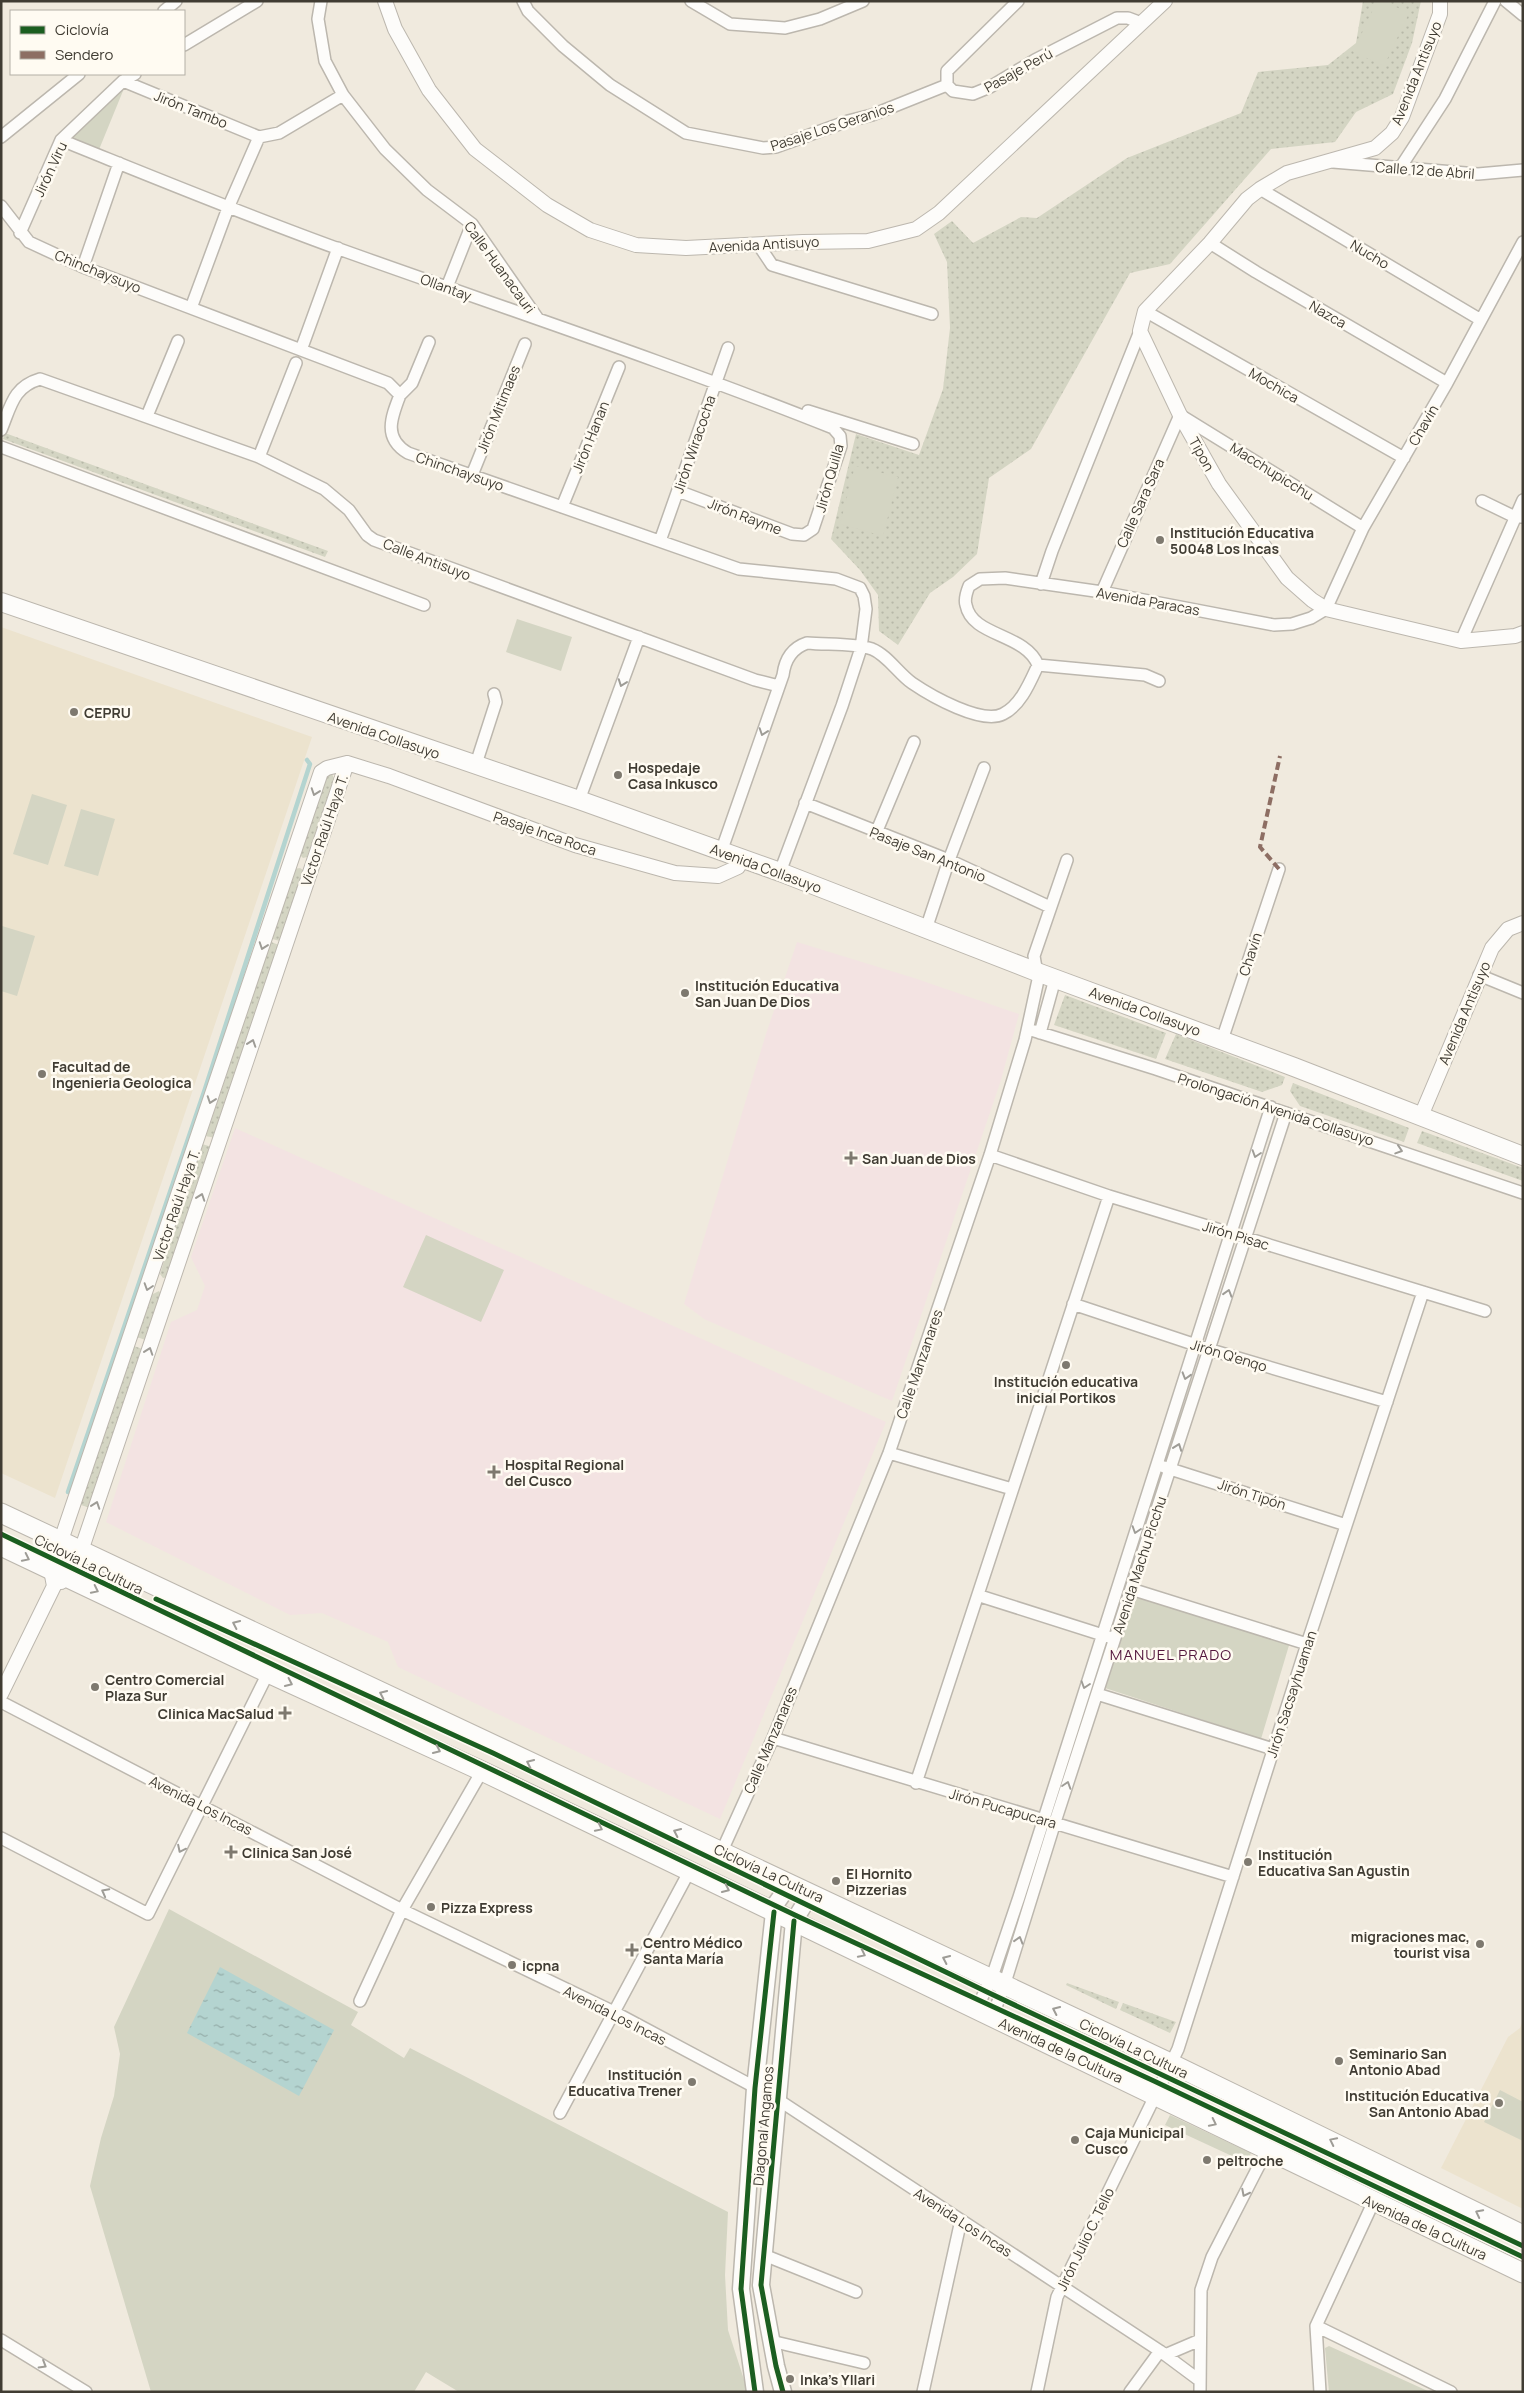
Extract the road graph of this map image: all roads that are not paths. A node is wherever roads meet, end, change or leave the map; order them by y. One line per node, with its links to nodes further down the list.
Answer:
1 (176, 1): 13 (street)
2 (257, 1): 16 (street)
3 (321, 1): 21 (street, Calle Huanacauri)
4 (385, 1): 36 (street, Avenida Antisuyo)
5 (523, 1): 20 (street, Pasaje Los Geranios)
6 (691, 1): 7 (street)
7 (863, 1)
8 (1018, 1): 20 (street)
9 (1165, 1): 15 (street, Avenida Antisuyo)
10 (1440, 1): 25 (street, Avenida Antisuyo)
11 (1495, 1): 27 (street)
12 (1506, 1): 14 (street)
13 (165, 10)
14 (1523, 15)
15 (1137, 27): 20 (street, Pasaje Perú); 36 (street, Avenida Antisuyo)
16 (185, 44)
17 (78, 75): 22 (street)
18 (133, 75): 19 (street, Jirón Viru)
19 (123, 81): 23 (street, Jirón Tambo); 24 (street, Jirón Viru)
20 (947, 85)
21 (343, 95): 23 (street); 32 (street, Calle Huanacauri)
22 (1, 137)
23 (259, 137): 31 (street)
24 (60, 140): 26 (street, Ollantay); 33 (street, Jirón Viru)
25 (1328, 161): 27 (street, Calle 12 de Abril); 29 (street)
26 (119, 163): 31 (street, Ollantay); 38 (street)
27 (1400, 168): 28 (street, Calle 12 de Abril)
28 (1523, 170)
29 (1260, 189): 34 (street); 44 (street, Nucho)
30 (1, 206): 33 (street, Chinchaysuyo)
31 (228, 208): 37 (street, Ollantay); 40 (street)
32 (472, 224): 39 (street); 43 (street, Calle Huanacauri)
33 (20, 233): 38 (street, Chinchaysuyo)
34 (1210, 242): 41 (street); 54 (street, Nazca)
35 (1523, 242): 44 (street, Chavín)
36 (758, 244): 42 (street)
37 (338, 248): 39 (street, Ollantay); 50 (street)
38 (83, 267): 40 (street, Chinchaysuyo)
39 (447, 287): 43 (street, Ollantay)
40 (191, 308): 50 (street, Chinchaysuyo)
41 (1145, 311): 45 (street); 63 (street, Mochica)
42 (932, 314)
43 (538, 319): 53 (street, Ollantay)
44 (1481, 320): 54 (street, Chavín)
45 (1140, 331): 56 (street, Tipon); 73 (street)
46 (178, 341): 57 (street)
47 (429, 342): 55 (street)
48 (525, 344): 64 (street, Jirón Mitimaes)
49 (728, 348): 53 (street, Jirón Wiracocha)
50 (301, 350): 55 (street, Chinchaysuyo)
51 (296, 363): 62 (street)
52 (619, 367): 68 (street, Jirón Hanan)
53 (716, 381): 58 (street, Ollantay); 60 (street); 65 (street, Jirón Wiracocha)
54 (1447, 383): 63 (street, Chavín)
55 (400, 396): 64 (street, Chinchaysuyo)
56 (1180, 415): 70 (street, Macchupicchu); 74 (street, Calle Sara Sara); 77 (street, Tipon)
57 (148, 416): 59 (street, Calle Antisuyo); 62 (street, Calle Antisuyo)
58 (833, 428): 71 (street, Jirón Quilla)
59 (1, 430)
60 (913, 444)
61 (1, 447): 76 (street)
62 (259, 457): 79 (street, Calle Antisuyo)
63 (1404, 458): 70 (street, Chavín)
64 (472, 475): 68 (street, Chinchaysuyo)
65 (678, 491): 71 (street, Jirón Rayme); 72 (street, Jirón Wiracocha)
66 (1523, 500): 69 (street)
67 (1482, 501): 69 (street)
68 (562, 507): 72 (street, Chinchaysuyo)
69 (1519, 517): 80 (street)
70 (1363, 528): 77 (street, Chavín)
71 (814, 529)
72 (660, 541): 81 (street, Chinchaysuyo)
73 (1041, 584): 74 (street, Avenida Paracas); 82 (street, Avenida Paracas)
74 (1102, 592): 77 (street, Avenida Paracas)
75 (1, 602): 88 (main road, Avenida Collasuyo)
76 (424, 605)
77 (1326, 609): 80 (street, Tipon)
78 (1523, 633): 80 (street, Tipon)
79 (639, 637): 84 (street, Calle Antisuyo); 90 (street, one-way to 90)
80 (1461, 641)
81 (861, 648): 82 (street); 84 (street); 91 (street)
82 (1038, 665): 83 (street)
83 (1159, 681)
84 (779, 686): 93 (street, one-way to 93)
85 (494, 694): 88 (street)
86 (914, 742): 92 (street)
87 (347, 763): 94 (street, Victor Raúl Haya T., one-way to 94); 95 (street, Pasaje Inca Roca); 98 (street, Victor Raúl Haya T.)
88 (475, 766): 90 (main road, Avenida Collasuyo)
89 (984, 768): 96 (street)
90 (579, 800): 93 (main road, Avenida Collasuyo)
91 (805, 803): 92 (street, Pasaje San Antonio); 100 (street)
92 (876, 833): 96 (street, Pasaje San Antonio)
93 (721, 852): 95 (main road, Avenida Collasuyo)
94 (292, 860): 98 (street); 132 (street, Victor Raúl Haya T., one-way to 132)
95 (742, 860): 100 (main road, Avenida Collasuyo)
96 (949, 860): 101 (street, Pasaje San Antonio); 103 (street)
97 (1067, 860): 101 (street, Calle Manzanares)
98 (312, 867): 134 (street, Victor Raúl Haya T., one-way to 98)
99 (1279, 869): 110 (street, Chavín)
100 (780, 872): 103 (main road, Avenida Collasuyo)
101 (1050, 907): 104 (street, Calle Manzanares)
102 (1523, 923): 105 (street, Avenida Antisuyo)
103 (926, 929): 104 (main road, Avenida Collasuyo)
104 (1037, 972): 106 (main road, Avenida Collasuyo); 108 (street, Calle Manzanares)
105 (1479, 975): 107 (street); 113 (street, Avenida Antisuyo)
106 (1055, 979): 109 (street); 110 (main road, Avenida Collasuyo)
107 (1523, 993)
108 (1028, 1029): 109 (street, Prolongación Avenida Collasuyo); 114 (street, Calle Manzanares)
109 (1040, 1033): 111 (street, Prolongación Avenida Collasuyo)
110 (1222, 1040): 113 (main road, Avenida Collasuyo)
111 (1271, 1108): 112 (street, Prolongación Avenida Collasuyo); 118 (street, Avenida Machu Picchu, one-way to 118)
112 (1286, 1113): 116 (street, Prolongación Avenida Collasuyo, one-way to 116); 119 (street, Avenida Machu Picchu)
113 (1421, 1116): 115 (main road, Avenida Collasuyo)
114 (990, 1155): 117 (street, Jirón Pisac); 126 (street, Calle Manzanares)
115 (1523, 1156)
116 (1523, 1193)
117 (1110, 1196): 118 (street, Jirón Pisac); 121 (street)
118 (1229, 1233): 119 (street, Jirón Pisac); 123 (street, Avenida Machu Picchu)
119 (1244, 1238): 120 (street, Jirón Pisac); 124 (street, Avenida Machu Picchu, one-way to 119)
120 (1423, 1292): 122 (street, Jirón Pisac); 125 (street, Jirón Sacsayhuaman)
121 (1072, 1304): 123 (street, Jirón Q'enqo); 129 (street)
122 (1484, 1311)
123 (1196, 1345): 124 (street, Jirón Q'enqo); 127 (street, Avenida Machu Picchu, one-way to 127)
124 (1211, 1350): 125 (street, Jirón Q'enqo); 128 (street, Avenida Machu Picchu, one-way to 124)
125 (1387, 1402): 131 (street, Jirón Sacsayhuaman)
126 (889, 1453): 129 (street); 145 (street, Calle Manzanares)
127 (1157, 1465): 128 (street, Jirón Tipón); 138 (street, Avenida Machu Picchu, one-way to 138)
128 (1170, 1468): 131 (street, Jirón Tipón); 136 (street, Avenida Machu Picchu)
129 (1012, 1489): 137 (street)
130 (1, 1513): 132 (highway)
131 (1346, 1525): 140 (street, Jirón Sacsayhuaman)
132 (61, 1542): 134 (highway); 135 (street, Victor Raúl Haya T.)
133 (1, 1546): 135 (highway, Avenida de la Cultura, one-way to 135)
134 (81, 1551): 135 (street, Victor Raúl Haya T.); 153 (highway, one-way to 134)
135 (58, 1578): 141 (highway, Avenida de la Cultura, one-way to 141); 142 (street)
136 (1131, 1589): 139 (street, Avenida Machu Picchu); 140 (street)
137 (980, 1596): 138 (street); 148 (street)
138 (1102, 1635): 139 (street); 150 (street, Avenida Machu Picchu, one-way to 150)
139 (1116, 1639): 143 (street, Avenida Machu Picchu)
140 (1307, 1644): 146 (street, Jirón Sacsayhuaman)
141 (268, 1673): 147 (highway, Avenida de la Cultura, one-way to 147); 149 (street)
142 (1, 1694)
143 (1097, 1694): 146 (street); 151 (street, Avenida Machu Picchu, one-way to 143)
144 (1, 1702): 149 (street, Avenida Los Incas)
145 (773, 1738): 148 (street, Jirón Pucapucara); 153 (street, Calle Manzanares)
146 (1273, 1749): 155 (street, Jirón Sacsayhuaman)
147 (482, 1771): 154 (highway, Avenida de la Cultura, one-way to 154); 158 (street)
148 (916, 1783): 150 (street, Jirón Pucapucara)
149 (202, 1805): 152 (street, one-way to 152); 158 (street, Avenida Los Incas)
150 (1042, 1818): 151 (street, Jirón Pucapucara); 161 (street, Avenida Machu Picchu)
151 (1055, 1822): 155 (street, Jirón Pucapucara); 161 (street, Avenida Machu Picchu, one-way to 151)
152 (1, 1838)
153 (721, 1853): 156 (highway)
154 (689, 1872): 159 (highway, Avenida de la Cultura, one-way to 159); 163 (street)
155 (1234, 1877): 165 (street, Jirón Sacsayhuaman)
156 (789, 1885): 157 (highway); 159 (main road, Diagonal Angamos)
157 (810, 1895): 160 (main road, Diagonal Angamos); 161 (highway, one-way to 157)
158 (402, 1910): 162 (street); 163 (street, Avenida Los Incas)
159 (774, 1912): 160 (highway, Avenida de la Cultura); 166 (main road, Diagonal Angamos)
160 (794, 1921): 164 (highway, Avenida de la Cultura, one-way to 164); 168 (main road, Diagonal Angamos)
161 (997, 1983): 164 (street, Avenida Machu Picchu); 164 (street, Avenida Machu Picchu); 165 (highway, one-way to 161)
162 (360, 2001)
163 (614, 2012): 166 (street, Avenida Los Incas); 169 (street)
164 (984, 2013): 167 (highway, Avenida de la Cultura)
165 (1172, 2065): 167 (street, Jirón Sacsayhuaman); 173 (highway, one-way to 165)
166 (755, 2088): 168 (street, Avenida Los Incas); 187 (main road, Diagonal Angamos)
167 (1157, 2095): 170 (highway, Avenida de la Cultura, one-way to 170); 176 (street, Jirón Julio C. Tello)
168 (777, 2099): 172 (street, Avenida Los Incas); 174 (main road, Diagonal Angamos)
169 (560, 2113)
170 (1267, 2150): 171 (highway, Avenida de la Cultura); 180 (street, one-way to 180)
171 (1373, 2202): 175 (highway, Avenida de la Cultura); 178 (street)
172 (961, 2220): 176 (street, Avenida Los Incas); 189 (street)
173 (1523, 2234)
174 (764, 2255): 177 (street); 181 (main road, Diagonal Angamos)
175 (1523, 2273)
176 (1062, 2287): 182 (street, Avenida Los Incas); 190 (street, Jirón Julio C. Tello)
177 (856, 2292)
178 (1316, 2326): 185 (street); 192 (street)
179 (1, 2340): 186 (street, one-way to 186)
180 (1200, 2340): 182 (street); 184 (street)
181 (771, 2341): 183 (street); 188 (main road, Diagonal Angamos)
182 (1163, 2353): 184 (street, Avenida Los Incas); 191 (street)
183 (864, 2363)
184 (1200, 2386)
185 (1448, 2391)
186 (86, 2392)
187 (755, 2392)
188 (784, 2392)
189 (923, 2392)
190 (1037, 2392)
191 (1130, 2392)
192 (1320, 2392)

